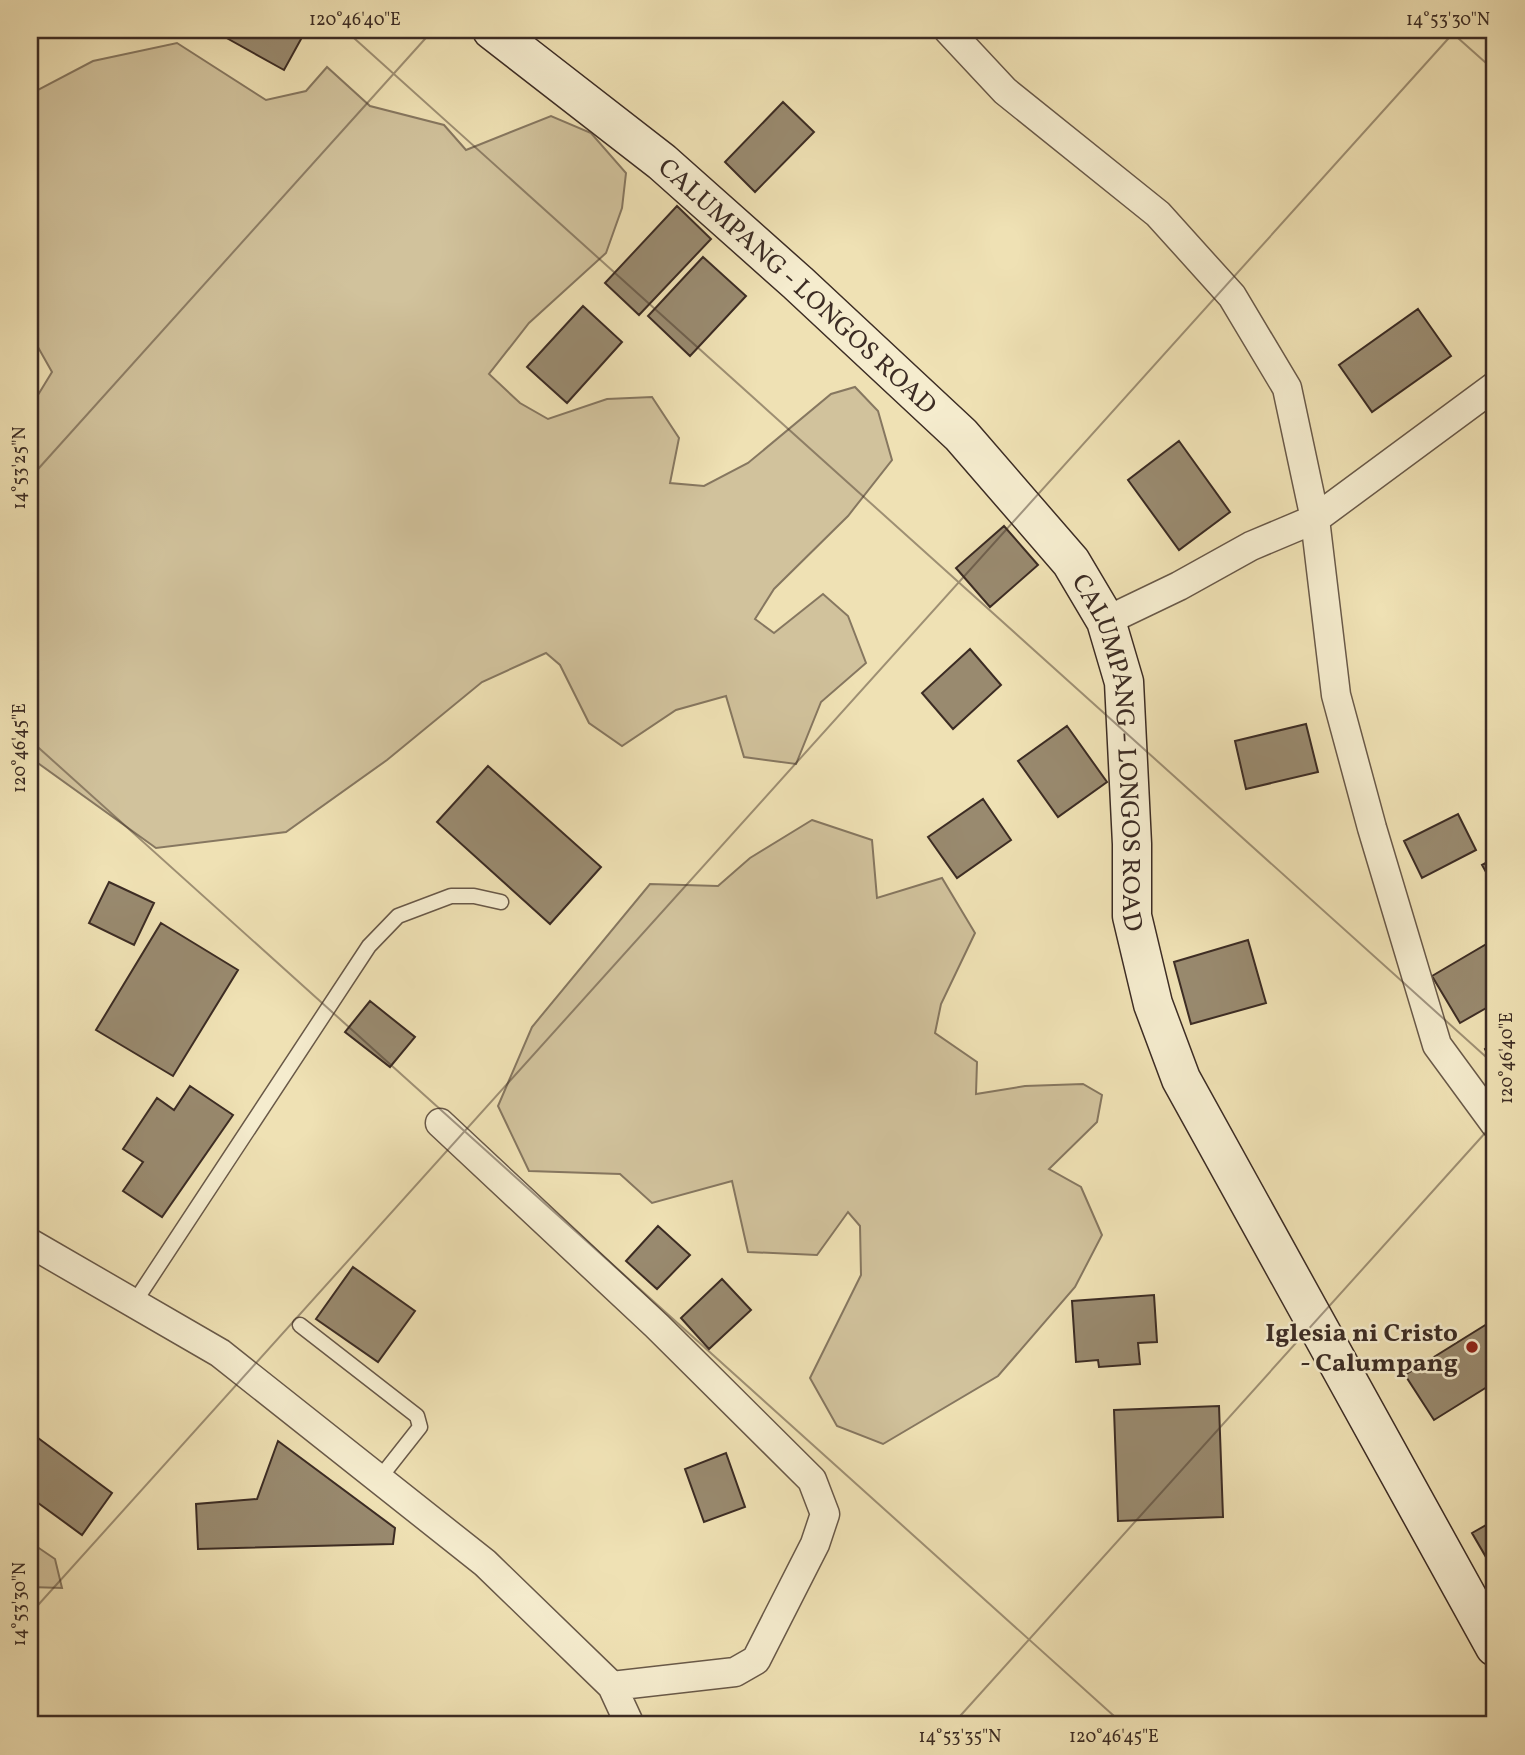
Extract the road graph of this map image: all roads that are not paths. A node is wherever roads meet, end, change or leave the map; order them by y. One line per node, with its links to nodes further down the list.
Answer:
1 (492, 30): 5 (street, CALUMPANG - LONGOS ROAD)
2 (948, 30): 4 (street)
3 (1495, 386): 4 (street)
4 (1315, 519): 5 (street); 8 (street)
5 (1106, 621): 13 (street, CALUMPANG - LONGOS ROAD)
6 (501, 901): 10 (lane)
7 (440, 1123): 14 (street)
8 (1495, 1124)
9 (30, 1243): 10 (street)
10 (134, 1303): 12 (street)
11 (300, 1325): 12 (lane)
12 (379, 1479): 14 (street)
13 (1495, 1647)
14 (612, 1686): 15 (street)
15 (630, 1725)

